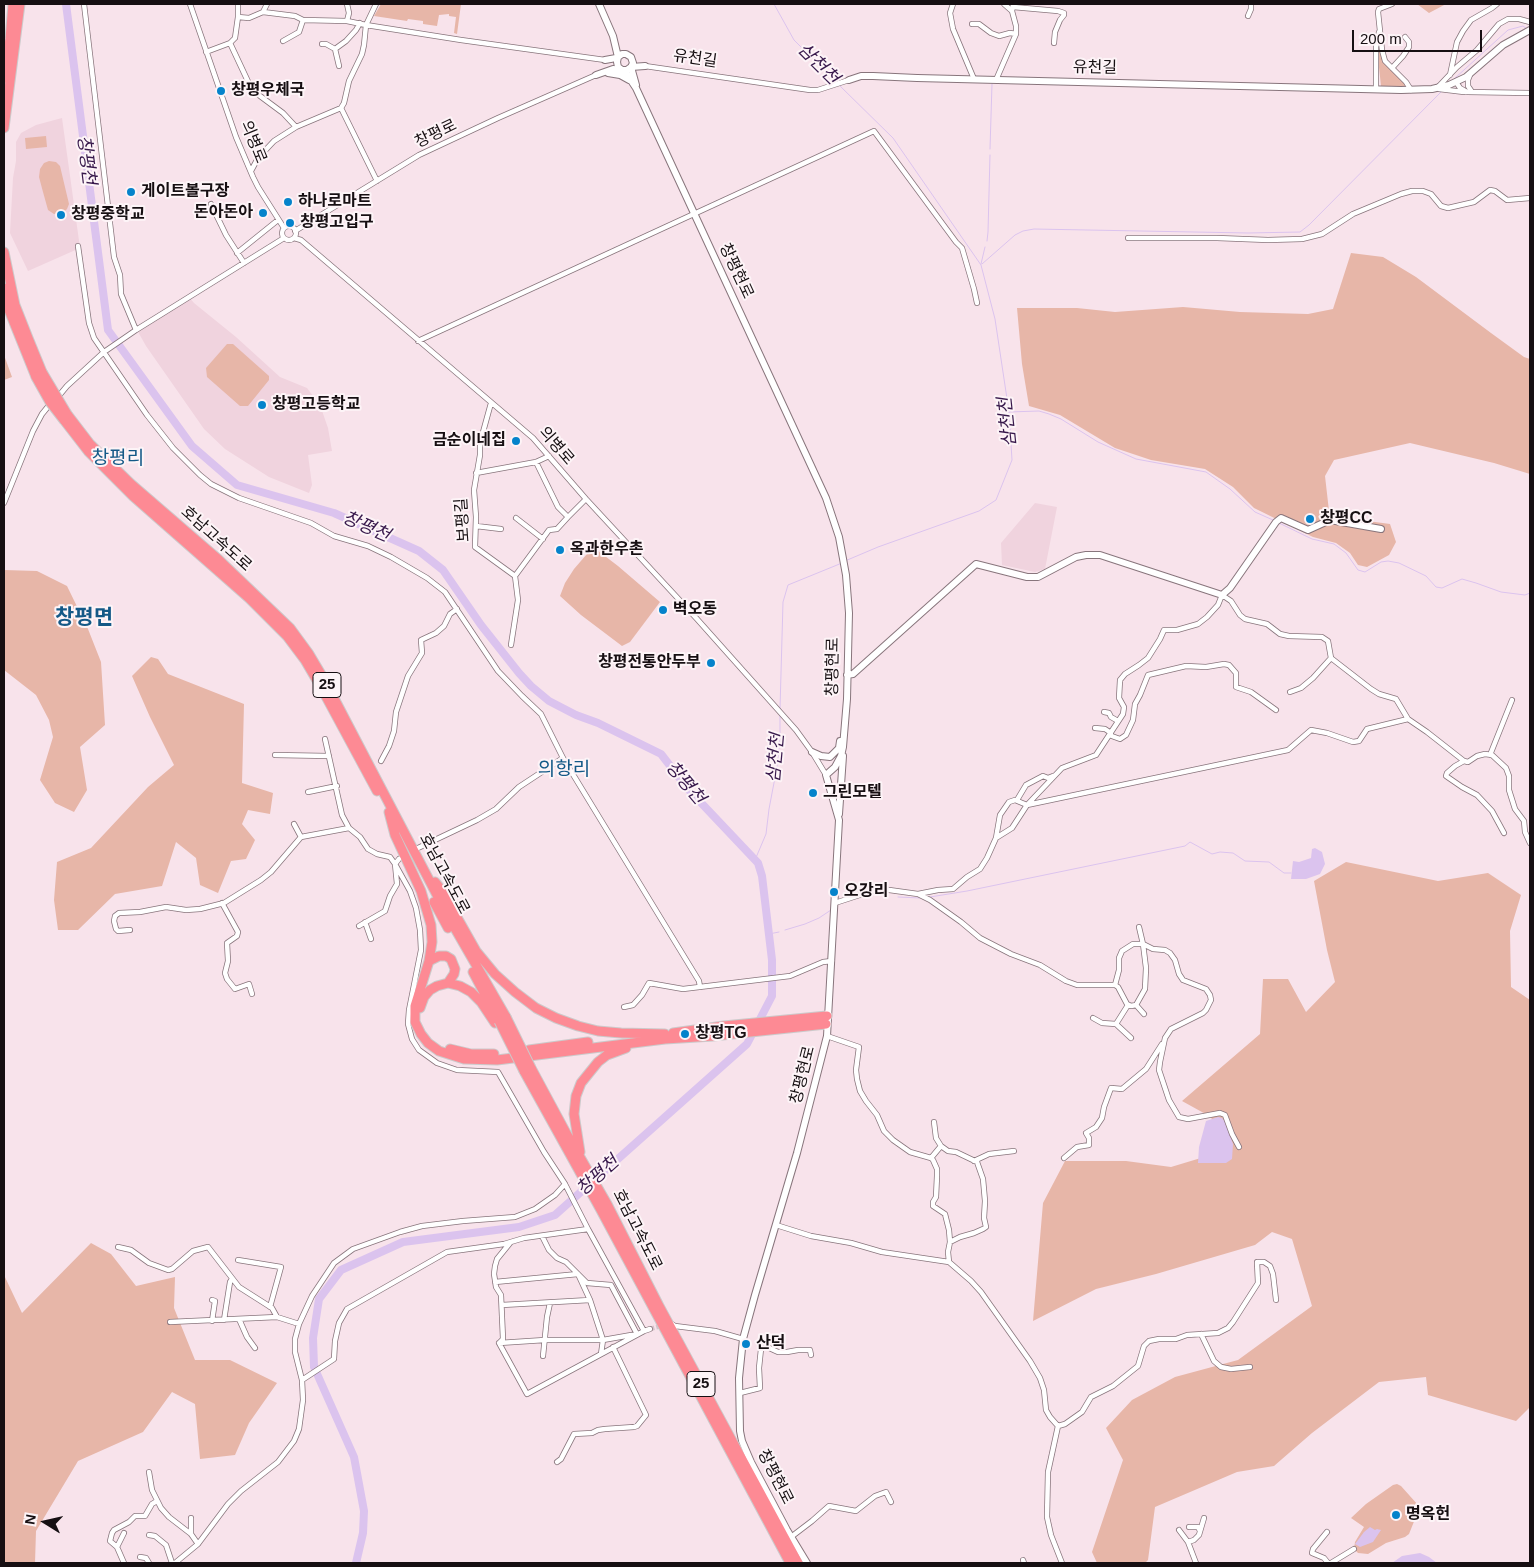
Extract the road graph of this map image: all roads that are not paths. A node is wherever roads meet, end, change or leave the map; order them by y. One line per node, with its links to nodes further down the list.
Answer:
1 (13, 4): 50 (highway)
2 (20, 4): 63 (highway)
3 (84, 4): 81 (street)
4 (190, 4): 37 (street, 의병로)
5 (238, 4): 20 (street)
6 (267, 4): 18 (street)
7 (346, 4): 22 (street)
8 (376, 4): 26 (street)
9 (598, 4): 31 (main road)
10 (953, 4): 51 (street)
11 (1004, 4): 16 (street)
12 (1251, 4): 19 (street)
13 (1380, 4): 17 (street)
14 (1392, 4): 17 (street)
15 (1497, 4): 49 (street)
16 (1013, 7): 29 (street); 34 (street)
17 (1379, 10): 27 (street)
18 (263, 12): 20 (street); 21 (street)
19 (1248, 16)
20 (238, 17): 33 (street)
21 (303, 20): 22 (street); 32 (street)
22 (347, 20): 24 (street)
23 (1530, 22): 49 (street)
24 (360, 23): 26 (street); 36 (street)
25 (972, 24): 29 (street)
26 (366, 25): 40 (street); 61 (street)
27 (1380, 29): 45 (street); 57 (street)
28 (1529, 31): 47 (main road, 유천길)
29 (1016, 34): 53 (street)
30 (1405, 37): 45 (street)
31 (613, 38): 38 (main road); 40 (main road); 41 (main road)
32 (282, 41)
33 (230, 43): 37 (street); 62 (street)
34 (1054, 43)
35 (322, 44): 36 (street)
36 (335, 49): 42 (street)
37 (206, 52): 64 (street, 의병로)
38 (626, 54): 39 (main road); 41 (main road)
39 (632, 59): 43 (main road); 44 (main road)
40 (605, 60): 41 (main road)
41 (618, 60): 46 (main road); 48 (main road)
42 (339, 66)
43 (645, 66): 44 (main road); 52 (street, 유천길); 55 (main road)
44 (631, 67): 46 (main road); 55 (main road)
45 (1392, 68): 58 (street)
46 (622, 70): 48 (main road); 55 (main road)
47 (1472, 72): 54 (main road, 유천길); 59 (street)
48 (596, 75): 55 (main road); 65 (street, 창평로)
49 (1449, 76): 56 (street)
50 (4, 78)
51 (974, 79): 52 (main road, 유천길); 53 (main road, 유천길)
52 (849, 80)
53 (996, 80): 57 (main road, 유천길)
54 (1456, 82): 56 (main road, 유천길); 59 (street)
55 (636, 88): 68 (main road, 창평현로)
56 (1436, 88): 58 (main road, 유천길); 59 (street)
57 (1376, 89): 58 (main road, 유천길)
58 (1411, 90)
59 (1469, 92): 60 (street)
60 (1530, 93)
61 (341, 108): 62 (street); 65 (street)
62 (296, 127): 64 (street)
63 (4, 128)
64 (251, 171): 69 (street, 의병로)
65 (377, 181): 71 (street, 창평로)
66 (1530, 198): 74 (street)
67 (210, 204): 77 (street)
68 (695, 214): 80 (street); 82 (street); 103 (main road, 창평현로)
69 (278, 220): 70 (street, 의병로); 77 (street)
70 (284, 228): 71 (street); 72 (street)
71 (295, 231): 73 (street)
72 (284, 238): 73 (street); 78 (street)
73 (294, 238): 82 (street, 의병로)
74 (1128, 238)
75 (78, 246): 83 (street)
76 (4, 252): 84 (highway, 호남고속도로 / 25)
77 (237, 253): 78 (street)
78 (244, 264): 81 (street)
79 (4, 288): 84 (highway, 호남고속도로 / 25)
80 (977, 303)
81 (135, 331): 83 (street)
82 (418, 341): 85 (street, 의병로)
83 (104, 352): 91 (street); 100 (street)
84 (39, 374): 86 (highway, 호남고속도로 / 25, bridge)
85 (492, 403): 87 (street, 의병로); 89 (street, 보평길)
86 (65, 417): 128 (highway, 호남고속도로 / 25); 139 (highway, 호남고속도로 / 25)
87 (549, 456): 88 (street); 90 (street, 의병로)
88 (536, 462): 89 (street); 92 (street)
89 (476, 474): 94 (street, 보평길)
90 (586, 499): 92 (street); 115 (street, 의병로)
91 (4, 503)
92 (568, 517): 97 (street)
93 (516, 518): 97 (street)
94 (476, 526): 95 (street); 98 (street, 보평길)
95 (501, 529)
96 (1381, 529): 99 (main road)
97 (543, 539): 98 (street)
98 (515, 576): 101 (street)
99 (1222, 595): 102 (street); 103 (main road); 110 (street)
100 (456, 609): 119 (street); 120 (street)
101 (511, 646)
102 (1331, 658): 104 (street); 109 (street)
103 (847, 675): 108 (main road, 창평현로)
104 (1290, 692)
105 (1512, 700): 117 (street)
106 (1276, 710): 112 (street)
107 (1104, 712): 110 (street)
108 (846, 713): 114 (main road, 창평현로); 115 (main road)
109 (1408, 719): 121 (street); 127 (street)
110 (1118, 721): 112 (street)
111 (1095, 728): 112 (street)
112 (1110, 734): 123 (street)
113 (324, 739): 118 (street)
114 (843, 747): 122 (main road, 창평현로); 129 (main road)
115 (812, 752): 122 (street)
116 (275, 755): 118 (street)
117 (1490, 755): 121 (street); 135 (street)
118 (329, 756): 124 (street)
119 (563, 758): 136 (street); 153 (street)
120 (381, 760)
121 (1464, 761): 132 (street)
122 (826, 775): 129 (main road, 창평현로)
123 (1054, 776): 126 (street); 127 (street)
124 (336, 786): 125 (street); 131 (street)
125 (308, 792)
126 (1017, 800): 127 (street); 134 (street)
127 (1027, 805): 134 (street)
128 (388, 812): 149 (highway); 160 (highway, 호남고속도로 / 25)
129 (839, 820): 142 (main road, 창평현로)
130 (294, 824): 133 (street)
131 (349, 828): 133 (street); 138 (street)
132 (1504, 833)
133 (301, 837): 141 (street)
134 (996, 838): 140 (street)
135 (1530, 843)
136 (418, 848)
137 (399, 858): 138 (street)
138 (395, 864): 143 (street); 175 (street)
139 (424, 870): 160 (highway, 호남고속도로 / 25); 163 (highway)
140 (918, 894): 142 (street); 152 (street)
141 (222, 903): 146 (street); 154 (street)
142 (835, 903): 150 (main road, 창평현로)
143 (365, 922): 144 (street); 147 (street)
144 (360, 926)
145 (1139, 927): 148 (street)
146 (130, 930)
147 (371, 939)
148 (1143, 944): 152 (street); 156 (street); 166 (street)
149 (429, 961): 151 (highway); 163 (highway)
150 (832, 961): 153 (street); 161 (main road, 창평현로)
151 (448, 983): 160 (highway); 163 (highway)
152 (1115, 985): 155 (street)
153 (700, 987): 157 (street)
154 (252, 994)
155 (1128, 1005): 156 (street); 162 (street)
156 (1136, 1005): 158 (street)
157 (624, 1007)
158 (1144, 1014)
159 (1093, 1018): 162 (street)
160 (500, 1020): 174 (highway, 호남고속도로 / 25, bridge)
161 (827, 1020): 163 (highway); 163 (highway); 164 (main road, 창평현로)
162 (1116, 1024): 165 (street)
163 (665, 1036): 174 (highway)
164 (827, 1036): 171 (street); 177 (main road, 창평현로)
165 (1131, 1038)
166 (1163, 1043): 169 (street); 172 (street)
167 (934, 1122): 168 (street)
168 (941, 1146): 171 (street); 173 (street)
169 (1239, 1147)
170 (1014, 1151): 173 (street)
171 (931, 1158): 181 (street)
172 (1064, 1158)
173 (974, 1160): 181 (street)
174 (579, 1163): 176 (highway, 호남고속도로 / 25)
175 (566, 1186): 178 (street); 200 (street)
176 (604, 1207): 240 (highway, 호남고속도로 / 25); 241 (highway, 호남고속도로 / 25)
177 (776, 1225): 184 (street); 205 (main road, 창평현로)
178 (588, 1229): 179 (street); 202 (street)
179 (542, 1236): 180 (street); 185 (street)
180 (512, 1242): 187 (street); 215 (street)
181 (950, 1242): 184 (street)
182 (118, 1247): 186 (street)
183 (238, 1260): 193 (street)
184 (949, 1262): 217 (street)
185 (578, 1274): 187 (street); 189 (street); 203 (street)
186 (232, 1279): 193 (street); 196 (street)
187 (495, 1282): 192 (street)
188 (212, 1300): 197 (street)
189 (590, 1300): 191 (street); 207 (street)
190 (1276, 1300): 204 (street)
191 (550, 1302): 192 (street); 206 (street)
192 (502, 1304): 208 (street)
193 (270, 1307): 194 (street)
194 (277, 1317): 195 (street); 200 (street)
195 (239, 1319): 196 (street); 209 (street)
196 (224, 1320): 197 (street)
197 (212, 1321): 198 (street)
198 (170, 1322)
199 (670, 1323): 205 (street)
200 (299, 1324): 215 (street)
201 (650, 1329): 202 (street)
202 (644, 1331): 203 (street)
203 (637, 1334): 207 (street); 210 (street)
204 (1201, 1334): 214 (street); 217 (street)
205 (743, 1339): 216 (main road, 창평현로)
206 (545, 1340): 207 (street); 208 (street); 213 (street)
207 (603, 1340): 211 (street)
208 (499, 1343): 211 (street)
209 (255, 1348)
210 (613, 1348): 211 (street); 218 (street)
211 (601, 1354)
212 (811, 1355): 216 (street)
213 (543, 1356)
214 (1250, 1367)
215 (302, 1380): 233 (street)
216 (740, 1393): 231 (main road, 창평현로)
217 (1058, 1426): 243 (street)
218 (557, 1462)
219 (149, 1472): 220 (street)
220 (157, 1501): 229 (street); 234 (street)
221 (891, 1502): 231 (street)
222 (191, 1518): 229 (street)
223 (1204, 1518): 226 (street)
224 (1189, 1527): 226 (street)
225 (1179, 1530): 232 (street)
226 (1200, 1531): 232 (street)
227 (1327, 1532): 245 (street)
228 (124, 1533): 234 (street)
229 (191, 1534): 233 (street)
230 (149, 1535): 239 (street)
231 (791, 1537): 242 (main road, 창평현로)
232 (1188, 1542): 244 (street)
233 (198, 1544): 239 (street)
234 (117, 1546): 237 (street)
235 (1354, 1549): 245 (street)
236 (140, 1557): 238 (street)
237 (124, 1563)
238 (148, 1563)
239 (173, 1563)
240 (790, 1563)
241 (798, 1563)
242 (807, 1563)
243 (1062, 1563)
244 (1196, 1563)
245 (1329, 1563)

